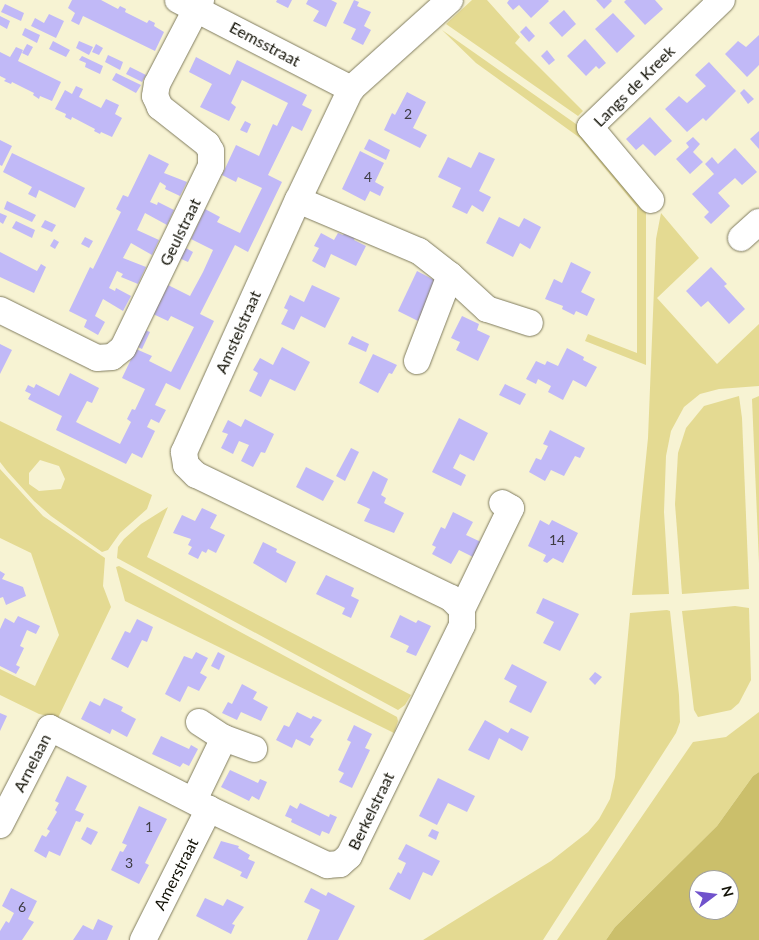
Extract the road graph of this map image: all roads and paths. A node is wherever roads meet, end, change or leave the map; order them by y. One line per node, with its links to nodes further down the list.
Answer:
1 (450, 0): 4 (street)
2 (722, 0): 6 (street, Langs de Kreek)
3 (192, 3): 4 (street, Eemsstraat); 8 (street, Geulstraat)
4 (351, 89): 5 (street, Amstelstraat)
5 (298, 200): 7 (street); 12 (street, Amstelstraat)
6 (651, 200)
7 (450, 275): 9 (street); 10 (street)
8 (0, 310)
9 (530, 323)
10 (417, 360)
11 (502, 504): 12 (street, Berkelstraat)
12 (462, 609): 17 (street, Berkelstraat)
13 (199, 722): 15 (street)
14 (50, 728): 17 (street, Berkelstraat); 18 (street, Arnelaan)
15 (224, 738): 16 (street); 17 (street)
16 (254, 749)
17 (202, 804): 19 (street, Amerstraat)
18 (0, 825)
19 (143, 940)

